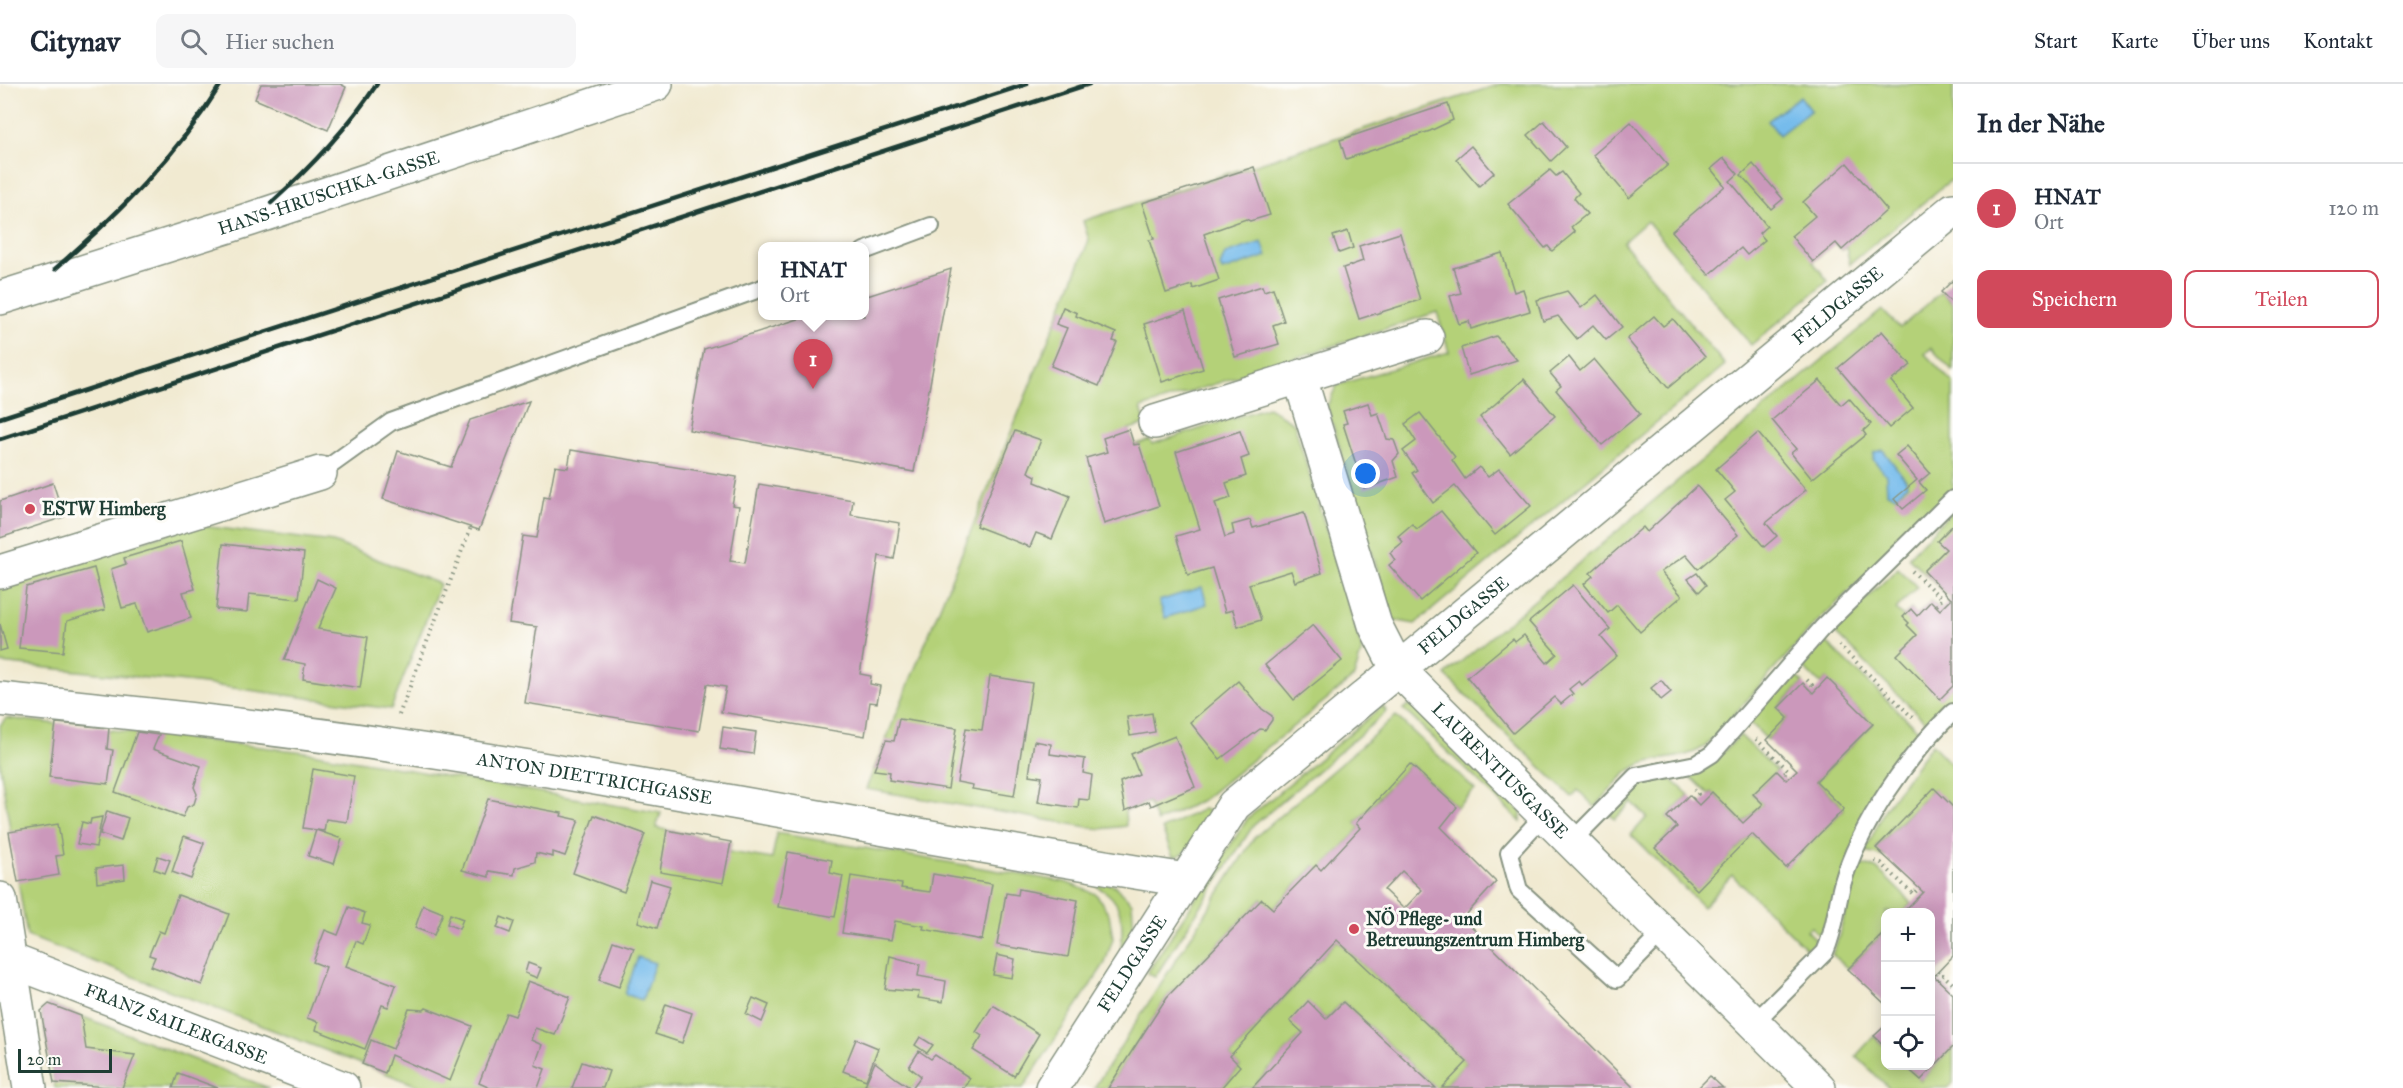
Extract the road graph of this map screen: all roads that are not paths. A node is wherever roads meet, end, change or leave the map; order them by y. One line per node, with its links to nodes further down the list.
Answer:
1 (656, 84): 6 (street, HANS-HRUSCHKA-GASSE)
2 (1953, 210): 13 (street, FELDGASSE)
3 (931, 226): 4 (lane)
4 (869, 249)
5 (758, 289): 10 (lane)
6 (0, 298)
7 (1427, 337): 8 (street)
8 (1300, 378): 9 (street); 13 (street, LAURENTIUSGASSE)
9 (1155, 422)
10 (320, 473): 12 (street)
11 (1953, 499): 17 (lane)
12 (0, 572)
13 (1397, 668): 16 (street, LAURENTIUSGASSE); 18 (street, FELDGASSE)
14 (0, 699): 18 (street, ANTON DIETTRICHGASSE)
15 (1953, 712): 22 (lane)
16 (1544, 815): 17 (street, LAURENTIUSGASSE); 20 (lane)
17 (1570, 842): 20 (street, LAURENTIUSGASSE)
18 (1186, 880): 25 (street, FELDGASSE)
19 (0, 899): 21 (street)
20 (1662, 933): 22 (street, LAURENTIUSGASSE)
21 (10, 960): 23 (street); 24 (street, FRANZ SAILERGASSE)
22 (1754, 1023): 26 (street, LAURENTIUSGASSE)
23 (30, 1088)
24 (343, 1088)
25 (1052, 1088)
26 (1819, 1088)

